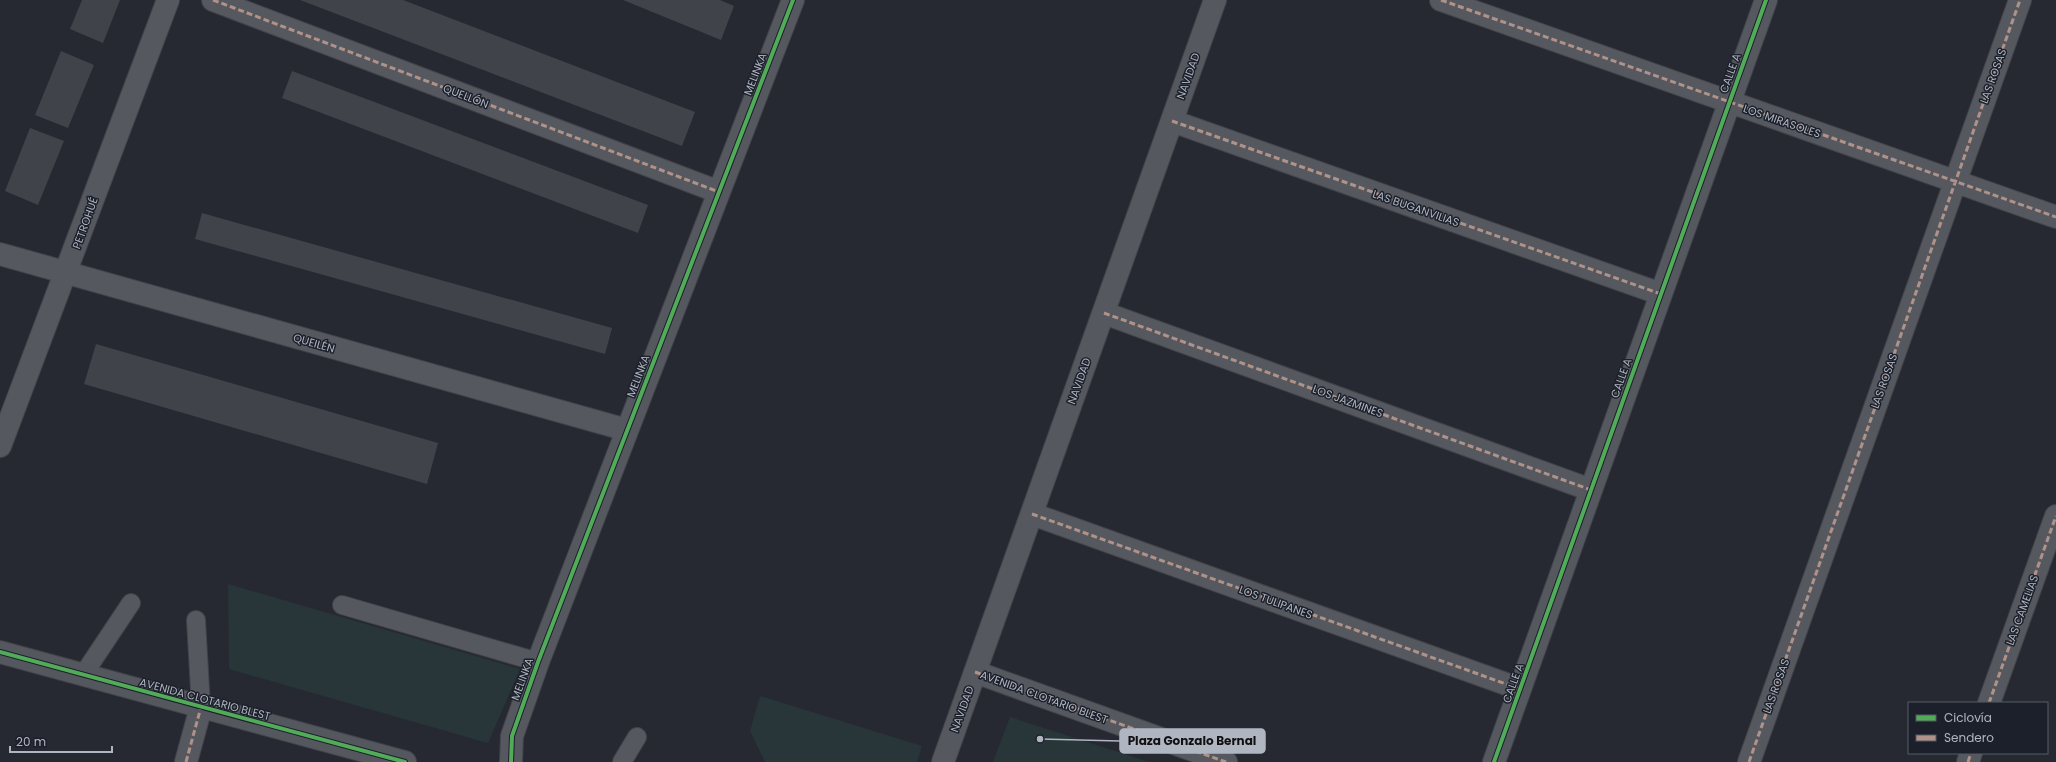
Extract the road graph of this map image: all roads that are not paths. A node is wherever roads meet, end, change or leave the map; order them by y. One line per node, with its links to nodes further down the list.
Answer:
1 (168, 0): 14 (street, PETROHUÉ)
2 (213, 0): 11 (street, QUELLÓN)
3 (793, 0): 11 (street, MELINKA)
4 (1215, 0): 9 (street, NAVIDAD)
5 (1441, 0): 8 (street, LOS MIRASOLES)
6 (1766, 0): 8 (street, CALLE A)
7 (2020, 0): 10 (street, LAS ROSAS)
8 (1729, 102): 10 (street, LOS MIRASOLES); 15 (street, CALLE A)
9 (1172, 121): 15 (street, LAS BUGANVILIAS); 16 (street, NAVIDAD)
10 (1955, 182): 12 (street, LOS MIRASOLES); 40 (street, LAS ROSAS)
11 (719, 192): 17 (street, MELINKA)
12 (2056, 217)
13 (0, 254): 14 (street, QUEILÉN)
14 (66, 273): 17 (street, QUEILÉN); 18 (street, PETROHUÉ)
15 (1661, 294): 19 (street, CALLE A)
16 (1104, 313): 19 (street, LOS JAZMINES); 20 (street, NAVIDAD)
17 (627, 430): 26 (street, MELINKA)
18 (0, 446)
19 (1591, 490): 29 (street, CALLE A)
20 (1032, 514): 27 (street, NAVIDAD); 29 (street, LOS TULIPANES)
21 (2056, 516): 30 (street, LAS CAMELIAS)
22 (131, 603): 28 (lane)
23 (342, 605): 26 (lane)
24 (196, 620): 31 (lane)
25 (0, 652): 28 (main road, AVENIDA CLOTARIO BLEST)
26 (538, 662): 35 (street, MELINKA)
27 (975, 672): 37 (street, NAVIDAD); 38 (street, AVENIDA CLOTARIO BLEST)
28 (83, 675): 31 (main road, AVENIDA CLOTARIO BLEST)
29 (1520, 689): 39 (street, CALLE A)
30 (1989, 702)
31 (201, 707): 33 (street); 34 (main road, AVENIDA CLOTARIO BLEST)
32 (637, 737): 36 (lane)
33 (186, 762)
34 (404, 762)
35 (511, 762)
36 (622, 762)
37 (943, 762)
38 (1226, 762)
39 (1494, 762)
40 (1749, 762)

